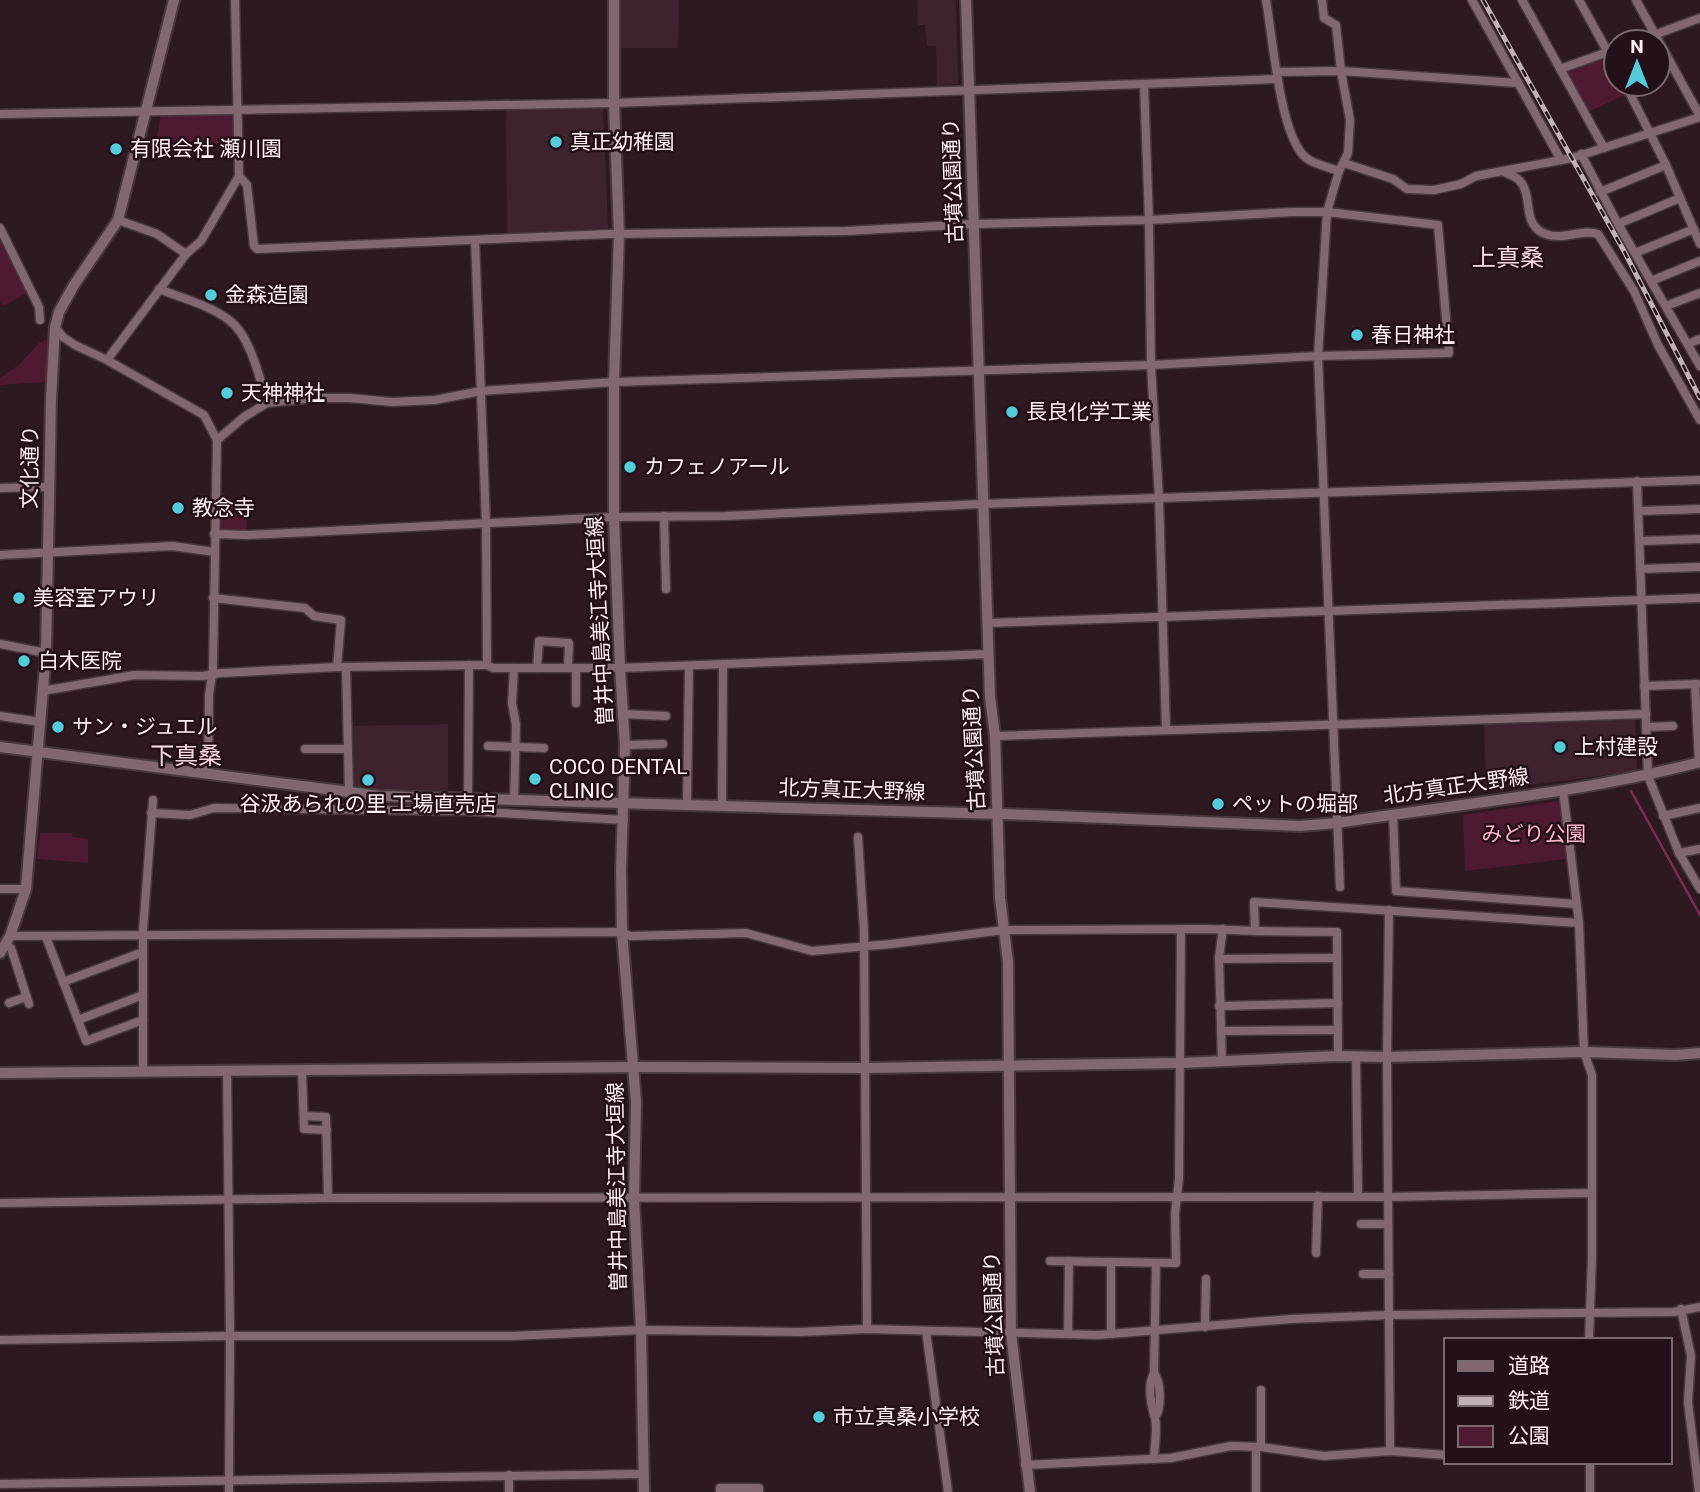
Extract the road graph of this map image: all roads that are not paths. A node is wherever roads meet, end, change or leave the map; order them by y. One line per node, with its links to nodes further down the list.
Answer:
1 (174, 0): 26 (street, 文化通り)
2 (235, 0): 25 (street)
3 (614, 0): 24 (street, 曽井中島美江寺大垣線)
4 (966, 0): 22 (street, 古墳公園通り)
5 (1266, 0): 19 (street)
6 (1322, 0): 18 (street)
7 (1472, 0): 20 (street)
8 (1522, 0): 17 (street)
9 (1579, 0): 14 (street)
10 (1636, 0): 12 (street)
11 (1700, 18): 13 (street)
12 (1652, 28)
13 (1672, 29)
14 (1602, 35)
15 (1602, 54): 17 (street)
16 (1672, 65): 28 (street)
17 (1560, 69): 30 (street)
18 (1341, 71): 19 (street); 20 (street); 33 (street)
19 (1278, 76): 21 (street); 36 (street)
20 (1518, 83): 32 (street)
21 (1144, 84): 22 (street); 42 (street)
22 (969, 90): 24 (street); 43 (street, 古墳公園通り)
23 (1632, 98): 29 (street)
24 (614, 103): 25 (street); 47 (street, 曽井中島美江寺大垣線)
25 (238, 110): 26 (street); 37 (street)
26 (146, 112): 27 (street); 41 (street, 文化通り)
27 (0, 114)
28 (1700, 117): 29 (street)
29 (1651, 134): 30 (street); 34 (street)
30 (1604, 148): 31 (street)
31 (1581, 154): 32 (street); 38 (street)
32 (1561, 160): 35 (street)
33 (1344, 163): 35 (street); 36 (street)
34 (1666, 165): 38 (street); 39 (street)
35 (1501, 170): 69 (street)
36 (1339, 172): 40 (street)
37 (239, 176): 48 (street); 51 (street)
38 (1600, 192): 44 (street)
39 (1680, 198): 44 (street); 46 (street)
40 (1326, 212): 42 (street); 61 (street); 61 (street)
41 (118, 220): 51 (street); 58 (street, 文化通り)
42 (1149, 220): 43 (street); 63 (street)
43 (974, 224): 47 (street); 65 (street, 古墳公園通り)
44 (1618, 224): 50 (street)
45 (0, 228): 57 (street)
46 (1694, 229): 49 (street); 50 (street)
47 (619, 234): 48 (street); 66 (street, 曽井中島美江寺大垣線)
48 (475, 240): 67 (street)
49 (1700, 244)
50 (1635, 253): 53 (street)
51 (186, 254): 54 (street)
52 (1700, 261): 53 (street)
53 (1651, 281): 56 (street)
54 (159, 289): 62 (street); 68 (street)
55 (1700, 293): 56 (street)
56 (1666, 306): 60 (street)
57 (40, 320)
58 (55, 327): 62 (street); 73 (street, 文化通り)
59 (1700, 340): 60 (street)
60 (1688, 344): 64 (street)
61 (1318, 356): 63 (street); 75 (street)
62 (107, 360): 70 (street)
63 (1151, 365): 65 (street); 76 (street)
64 (1700, 366)
65 (979, 370): 66 (street); 77 (street, 古墳公園通り)
66 (614, 382): 67 (street); 81 (street, 曽井中島美江寺大垣線)
67 (481, 391): 68 (street); 82 (street)
68 (267, 403): 70 (street)
69 (1700, 420)
70 (217, 440): 83 (street)
71 (1700, 480): 72 (street)
72 (1637, 481): 75 (street); 79 (street)
73 (49, 487): 74 (street); 86 (street, 文化通り)
74 (0, 488)
75 (1324, 491): 76 (street); 95 (street)
76 (1159, 498): 77 (street); 96 (street)
77 (982, 503): 80 (street); 97 (street, 古墳公園通り)
78 (1700, 509): 79 (street)
79 (1639, 511): 85 (street)
80 (664, 516): 81 (street); 91 (street)
81 (614, 517): 82 (street); 109 (street, 曽井中島美江寺大垣線)
82 (486, 523): 83 (street); 103 (street)
83 (214, 534): 87 (street)
84 (1700, 539): 85 (street)
85 (1641, 541): 90 (street)
86 (49, 551): 87 (street); 88 (street); 99 (street, 文化通り)
87 (214, 552): 93 (street)
88 (0, 555)
89 (1700, 567): 90 (street)
90 (1640, 569): 94 (street)
91 (666, 589)
92 (1700, 597): 94 (street)
93 (213, 598): 105 (street); 110 (street)
94 (1641, 600): 95 (street); 112 (street)
95 (1328, 610): 96 (street); 120 (street)
96 (1162, 616): 97 (street); 123 (street)
97 (988, 623): 100 (street, 古墳公園通り)
98 (0, 643): 99 (street)
99 (46, 653): 113 (street, 文化通り)
100 (989, 654): 101 (street); 124 (street, 古墳公園通り)
101 (723, 664): 104 (street); 144 (street)
102 (469, 665): 103 (street); 105 (street); 139 (street)
103 (487, 665): 106 (street)
104 (689, 666): 109 (street); 143 (street)
105 (342, 667): 110 (street); 132 (street)
106 (514, 668): 107 (street); 129 (street)
107 (537, 668): 108 (street); 108 (street)
108 (572, 668): 109 (street); 114 (street)
109 (620, 668): 116 (street, 曽井中島美江寺大垣線)
110 (211, 675): 113 (street); 135 (street)
111 (1697, 684): 112 (street); 134 (street)
112 (1644, 686): 115 (street)
113 (43, 688): 119 (street, 文化通り)
114 (576, 703)
115 (1646, 714): 120 (street); 122 (street)
116 (623, 715): 118 (street); 125 (street, 曽井中島美江寺大垣線)
117 (0, 716): 119 (street)
118 (666, 716)
119 (40, 722): 133 (street, 文化通り)
120 (1333, 724): 123 (street); 151 (street)
121 (1673, 726): 122 (street)
122 (1646, 727): 136 (street)
123 (1166, 729): 124 (street)
124 (995, 736): 147 (street, 古墳公園通り)
125 (625, 744): 126 (street); 142 (street, 曽井中島美江寺大垣線)
126 (663, 744)
127 (488, 746): 129 (street)
128 (0, 747): 133 (street, 北方真正大野線)
129 (516, 747): 130 (street); 141 (street)
130 (544, 748)
131 (305, 749): 132 (street)
132 (348, 749): 138 (street)
133 (38, 751): 135 (street, 北方真正大野線); 157 (street, 文化通り)
134 (1700, 762): 136 (street, 北方真正大野線)
135 (208, 774): 138 (street, 北方真正大野線)
136 (1648, 776): 137 (street, 北方真正大野線); 149 (street)
137 (1563, 790): 148 (street, 北方真正大野線); 159 (street)
138 (349, 792): 139 (street, 北方真正大野線)
139 (468, 799): 141 (street, 北方真正大野線)
140 (153, 800): 146 (street)
141 (514, 800): 142 (street, 北方真正大野線)
142 (624, 802): 143 (street, 北方真正大野線); 150 (street, 曽井中島美江寺大垣線)
143 (687, 804): 144 (street, 北方真正大野線)
144 (722, 805): 147 (street, 北方真正大野線)
145 (1700, 808): 149 (street)
146 (151, 813): 150 (street); 167 (street)
147 (998, 814): 151 (street, 北方真正大野線); 163 (street, 古墳公園通り)
148 (1393, 814): 151 (street, 北方真正大野線); 159 (street)
149 (1663, 816): 154 (street)
150 (624, 820): 166 (street, 曽井中島美江寺大垣線)
151 (1336, 823): 155 (street)
152 (858, 837): 170 (street)
153 (1700, 849): 154 (street)
154 (1679, 853): 158 (street)
155 (1340, 887)
156 (0, 889): 157 (street)
157 (26, 889): 169 (street, 文化通り)
158 (1700, 889)
159 (1577, 904): 161 (street)
160 (1389, 910): 161 (street); 165 (street); 187 (street)
161 (1579, 923): 183 (street)
162 (1223, 929): 164 (street); 165 (street); 173 (street)
163 (1004, 930): 164 (street); 170 (street); 190 (street, 古墳公園通り)
164 (1181, 930): 189 (street)
165 (1255, 931): 172 (street)
166 (622, 932): 167 (street); 170 (street); 191 (street, 曽井中島美江寺大垣線)
167 (144, 936): 168 (street); 171 (street)
168 (46, 937): 169 (street); 174 (street)
169 (5, 945): 176 (street)
170 (864, 947): 192 (street)
171 (143, 953): 174 (street); 175 (street)
172 (1337, 958): 173 (street); 177 (street)
173 (1219, 959): 178 (street)
174 (63, 982): 179 (street)
175 (143, 995): 179 (street); 180 (street)
176 (9, 1003)
177 (1338, 1003): 178 (street); 181 (street)
178 (1219, 1006): 182 (street)
179 (78, 1020): 180 (street)
180 (143, 1020): 195 (street)
181 (1338, 1030): 182 (street); 185 (street)
182 (1221, 1031): 188 (street)
183 (1584, 1052): 184 (street); 187 (street); 199 (street)
184 (1700, 1053)
185 (1338, 1056): 186 (street); 188 (street)
186 (1356, 1056): 187 (street); 201 (street)
187 (1387, 1057): 203 (street)
188 (1222, 1062): 189 (street)
189 (1181, 1063): 190 (street); 205 (street)
190 (1010, 1065): 192 (street); 202 (street, 古墳公園通り)
191 (634, 1067): 192 (street); 194 (street); 207 (street, 曽井中島美江寺大垣線)
192 (866, 1068): 208 (street)
193 (227, 1071): 194 (street); 195 (street); 206 (street)
194 (302, 1071): 197 (street)
195 (144, 1072): 196 (street)
196 (0, 1073)
197 (303, 1116): 198 (street); 198 (street)
198 (327, 1130): 204 (street)
199 (1591, 1193): 203 (street); 222 (street)
200 (1318, 1196): 201 (street); 205 (street); 212 (street)
201 (1358, 1196): 203 (street)
202 (1010, 1197): 205 (street); 208 (street); 229 (street, 古墳公園通り)
203 (1388, 1197): 211 (street)
204 (328, 1198): 206 (street); 207 (street)
205 (1178, 1198): 216 (street)
206 (228, 1199): 209 (street); 232 (street)
207 (634, 1199): 208 (street); 226 (street, 曽井中島美江寺大垣線)
208 (866, 1199): 225 (street)
209 (0, 1203)
210 (1361, 1224): 211 (street)
211 (1388, 1224): 218 (street)
212 (1316, 1253)
213 (1050, 1261): 214 (street)
214 (1069, 1261): 215 (street); 230 (street)
215 (1111, 1262): 216 (street); 231 (street)
216 (1156, 1263): 228 (street)
217 (1363, 1274): 218 (street)
218 (1389, 1274): 223 (street)
219 (1206, 1279): 224 (street)
220 (1700, 1307): 221 (street)
221 (1681, 1309): 222 (street); 235 (street)
222 (1589, 1312): 223 (street); 233 (street)
223 (1389, 1315): 224 (street); 239 (street)
224 (1205, 1327): 228 (street)
225 (867, 1329): 226 (street); 227 (street)
226 (641, 1330): 232 (street); 244 (street, 曽井中島美江寺大垣線)
227 (926, 1331): 229 (street); 253 (street)
228 (1154, 1331): 231 (street); 241 (street)
229 (1011, 1333): 230 (street); 243 (street, 古墳公園通り)
230 (1068, 1334): 231 (street)
231 (1111, 1334)
232 (230, 1336): 234 (street); 246 (street)
233 (1589, 1338)
234 (0, 1340)
235 (1696, 1362): 237 (street)
236 (1261, 1390): 238 (street)
237 (1696, 1441): 257 (street)
238 (1258, 1447): 239 (street); 241 (street); 255 (street)
239 (1390, 1451): 240 (street)
240 (1444, 1455)
241 (1154, 1459): 243 (street)
242 (1590, 1464): 256 (street)
243 (1025, 1465): 254 (street, 古墳公園通り)
244 (643, 1474): 245 (street); 250 (street, 曽井中島美江寺大垣線)
245 (509, 1475): 246 (street); 249 (street)
246 (229, 1480): 247 (street); 248 (street)
247 (0, 1484)
248 (229, 1492)
249 (509, 1492)
250 (644, 1492)
251 (720, 1492): 252 (street)
252 (759, 1492)
253 (948, 1492)
254 (1030, 1492)
255 (1256, 1492)
256 (1590, 1492)
257 (1699, 1492)

